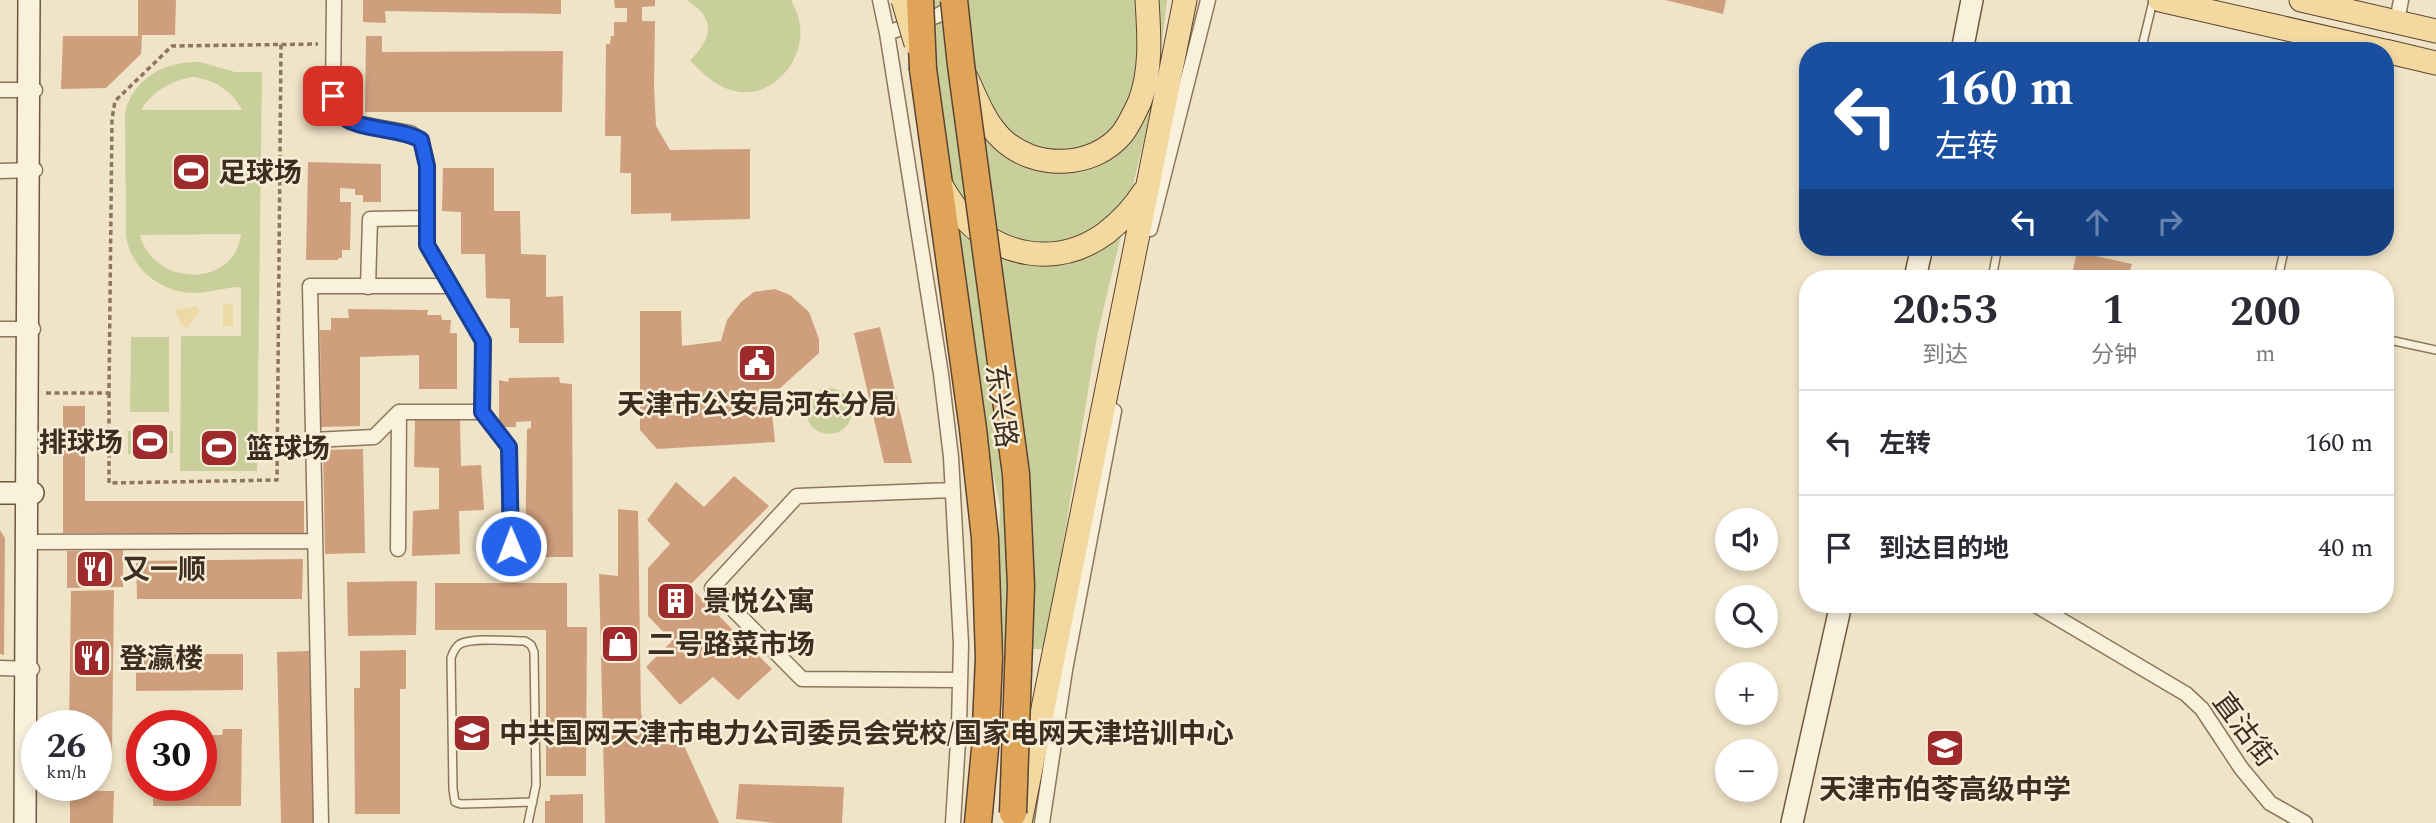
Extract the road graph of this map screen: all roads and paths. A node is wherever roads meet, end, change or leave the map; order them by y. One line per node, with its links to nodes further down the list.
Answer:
1 (29, 0): 29 (street)
2 (36, 0): 29 (street)
3 (334, 0): 23 (street)
4 (880, 0): 18 (street)
5 (903, 0): 27 (main road, bridge)
6 (920, 0): 27 (highway, 东兴路, bridge)
7 (954, 0): 26 (highway, 东兴路, bridge)
8 (963, 0): 18 (street)
9 (1147, 0): 26 (main road)
10 (1185, 0): 32 (main road)
11 (1208, 0): 66 (street)
12 (1972, 0): 19 (street)
13 (2154, 0): 20 (lane)
14 (2160, 0): 21 (main road)
15 (2301, 0): 16 (main road)
16 (2399, 11): 17 (main road)
17 (2436, 31)
18 (887, 33): 46 (street)
19 (1964, 42)
20 (2143, 42)
21 (2320, 42)
22 (281, 43): 23 (path); 42 (path); 42 (path)
23 (334, 45): 34 (street)
24 (2394, 53): 25 (main road)
25 (2436, 63)
26 (961, 65): 59 (highway, 东兴路, bridge)
27 (923, 69): 33 (highway, 东兴路)
28 (0, 90): 29 (street)
29 (33, 90): 30 (street)
30 (33, 170): 31 (street); 38 (street)
31 (0, 171)
32 (1146, 187): 33 (main road); 59 (main road)
33 (952, 216): 65 (highway, 东兴路)
34 (426, 218): 35 (street); 36 (street)
35 (451, 286): 36 (street); 44 (street)
36 (368, 287): 45 (street)
37 (0, 328): 38 (street)
38 (31, 329): 41 (street); 48 (street)
39 (2394, 340): 40 (lane)
40 (2436, 350)
41 (34, 393): 42 (path); 48 (street)
42 (109, 393)
43 (399, 412): 44 (street); 45 (street); 52 (street)
44 (482, 412): 51 (street)
45 (313, 440): 49 (street)
46 (953, 490): 57 (street); 57 (street)
47 (0, 493): 48 (street)
48 (29, 493): 50 (street)
49 (314, 541): 50 (street); 62 (street)
50 (29, 542): 56 (street)
51 (511, 546)
52 (398, 548)
53 (1839, 613): 67 (street)
54 (2049, 613): 68 (street, 直沽街)
55 (0, 668): 56 (street)
56 (28, 669): 60 (street); 61 (street)
57 (960, 680): 64 (street)
58 (533, 802): 58 (lane); 63 (lane)
59 (1015, 820)
60 (24, 823)
61 (33, 823)
62 (321, 823)
63 (528, 823)
64 (953, 823)
65 (978, 823)
66 (1042, 823)
67 (1792, 823)
68 (2305, 823)

